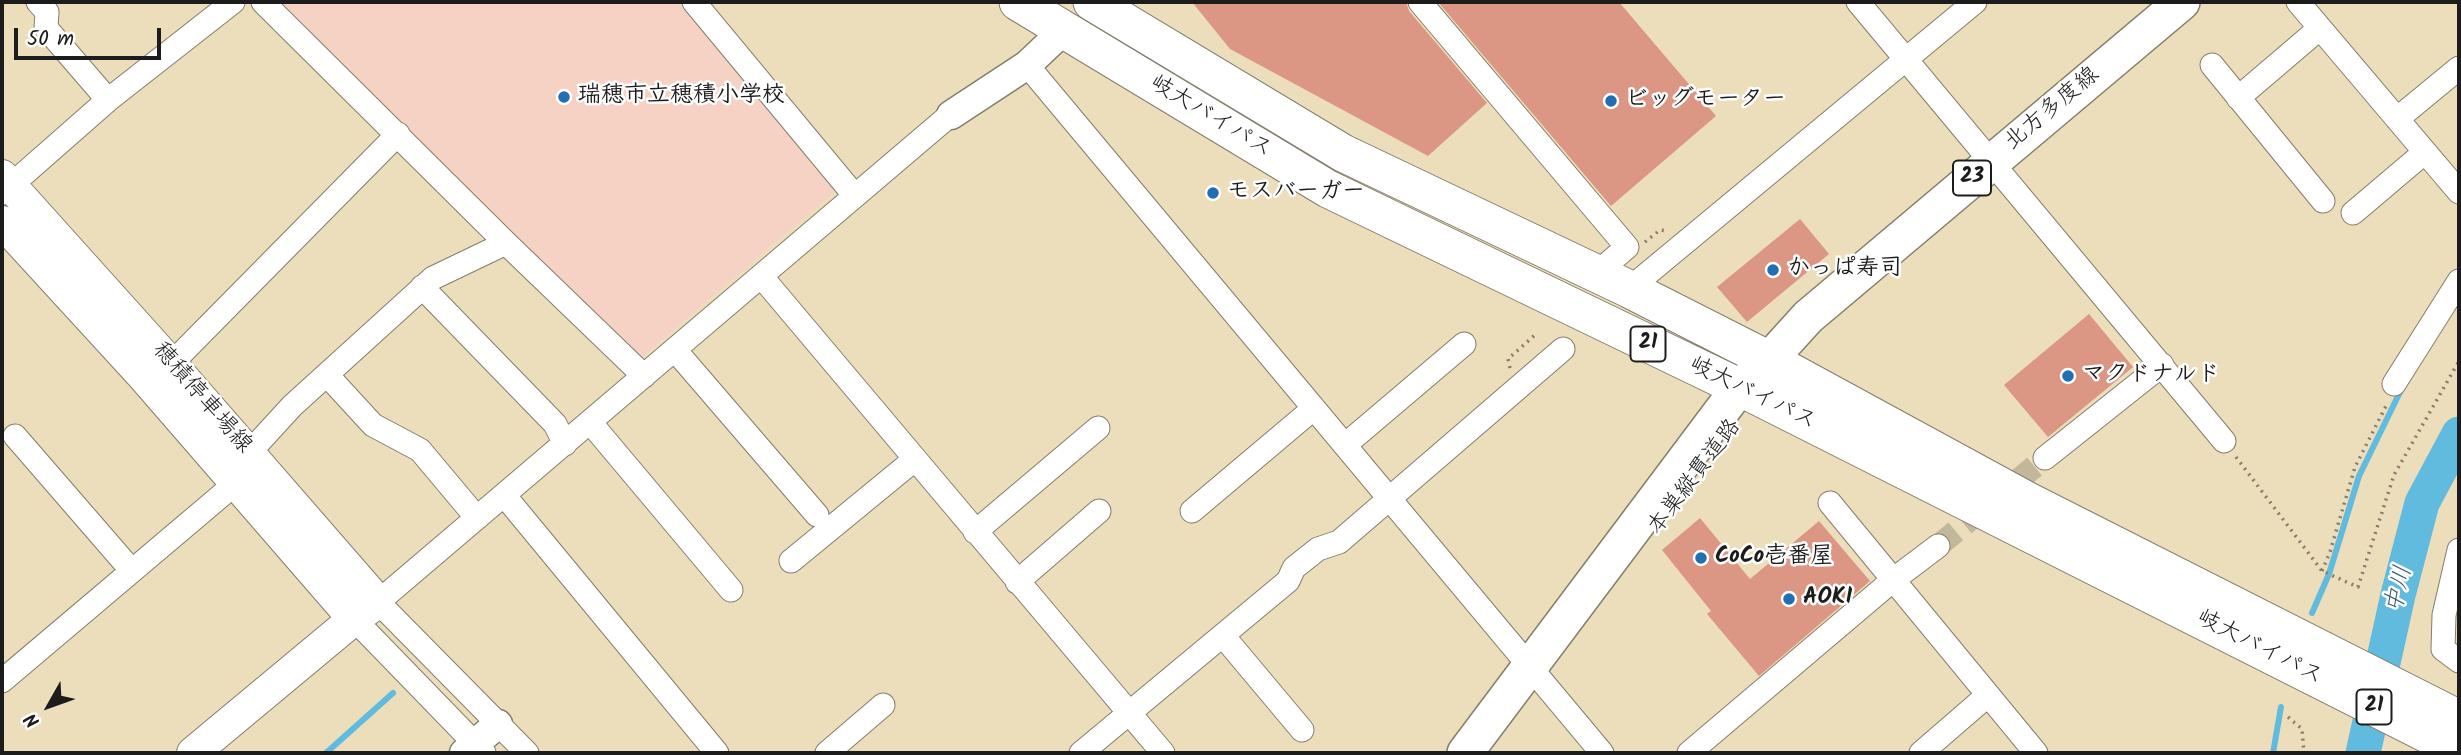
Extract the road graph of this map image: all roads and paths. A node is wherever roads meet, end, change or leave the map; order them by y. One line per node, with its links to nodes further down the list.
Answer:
1 (38, 2): 19 (street)
2 (233, 2): 19 (street)
3 (263, 2): 22 (street)
4 (694, 2): 27 (street)
5 (1018, 2): 13 (highway, 岐大バイパス / 21)
6 (1420, 2): 32 (street)
7 (1858, 2): 14 (street)
8 (1975, 2): 14 (street)
9 (2182, 2): 24 (main road, 北方多度線 / 23)
10 (2298, 2): 12 (street)
11 (1104, 5): 32 (highway, 岐大バイパス / 21)
12 (2320, 28): 18 (street); 21 (street)
13 (1064, 30): 16 (street); 47 (highway, 岐大バイパス / 21)
14 (1906, 59): 24 (street); 36 (street)
15 (2212, 65): 18 (street)
16 (1014, 68): 20 (street); 48 (street)
17 (2459, 68): 21 (street)
18 (2238, 98): 28 (street)
19 (108, 100): 25 (street)
20 (951, 115): 27 (street)
21 (2397, 119): 23 (street)
22 (398, 134): 31 (street); 42 (street)
23 (2425, 152): 26 (street); 29 (street)
24 (1991, 162): 40 (main road, 北方多度線 / 23); 43 (street)
25 (5, 185): 42 (main road, 穂積停車場線)
26 (2459, 192)
27 (855, 196): 33 (street)
28 (2323, 201)
29 (2353, 213)
30 (2, 222): 58 (main road, 穂積停車場線)
31 (506, 243): 35 (street); 45 (street)
32 (1597, 272): 36 (highway, 岐大バイパス / 21)
33 (761, 276): 39 (street); 57 (street)
34 (2459, 281): 46 (street)
35 (422, 287): 44 (street); 53 (street)
36 (1629, 289): 40 (highway, 岐大バイパス / 21)
37 (1464, 344): 54 (street)
38 (1563, 349): 60 (street)
39 (675, 350): 45 (street); 64 (street)
40 (1769, 360): 47 (main road, 本巣縦貫道路 / 23); 77 (highway, 岐大バイパス / 21)
41 (2459, 360): 71 (path)
42 (171, 364): 55 (main road, 穂積停車場線)
43 (2162, 365): 52 (street); 56 (street)
44 (327, 375): 55 (street); 65 (street)
45 (644, 376): 49 (street)
46 (2394, 384): 71 (path)
47 (1748, 392): 77 (highway, 岐大バイパス / 21); 79 (main road, 本巣縦貫道路 / 23)
48 (1313, 409): 54 (street); 63 (street)
49 (590, 422): 53 (street); 74 (street)
50 (1098, 428): 66 (street)
51 (15, 436): 70 (street)
52 (2224, 441): 71 (path)
53 (565, 444): 59 (street)
54 (1345, 445): 60 (street)
55 (249, 453): 75 (main road, 穂積停車場線)
56 (2045, 458)
57 (914, 460): 66 (street); 69 (street)
58 (236, 483): 70 (street); 75 (main road, 穂積停車場線)
59 (504, 495): 65 (street); 92 (street)
60 (1389, 498): 76 (street); 79 (street)
61 (1830, 503): 72 (street)
62 (1099, 511): 73 (street)
63 (1192, 511)
64 (817, 515)
65 (477, 518): 75 (street)
66 (975, 532): 73 (street)
67 (1938, 546): 72 (street)
68 (2459, 550): 78 (street)
69 (792, 561)
70 (132, 571): 80 (street)
71 (2322, 571)
72 (1894, 580): 81 (street); 99 (street)
73 (1017, 582): 83 (street)
74 (731, 590)
75 (366, 610): 86 (street); 88 (street); 90 (main road)
76 (1224, 637): 83 (street); 87 (street)
77 (2295, 651): 85 (highway, 岐大バイパス / 21); 89 (highway, 岐大バイパス / 21)
78 (2459, 660)
79 (1537, 674): 96 (main road, 本巣縦貫道路 / 23); 97 (main road, 本巣縦貫道路 / 23); 98 (street)
80 (2, 681)
81 (1988, 695): 100 (street); 101 (street)
82 (883, 705): 93 (street)
83 (1130, 713): 94 (street); 95 (street)
84 (2288, 717): 102 (path)
85 (2459, 719)
86 (498, 724): 88 (street); 91 (street)
87 (1302, 730)
88 (474, 750)
89 (2459, 750)
90 (193, 753)
91 (527, 753)
92 (717, 753)
93 (827, 753)
94 (1081, 753)
95 (1163, 753)
96 (1465, 753)
97 (1490, 753)
98 (1602, 753)
99 (1689, 753)
100 (1921, 753)
101 (2036, 753)
102 (2304, 753)

